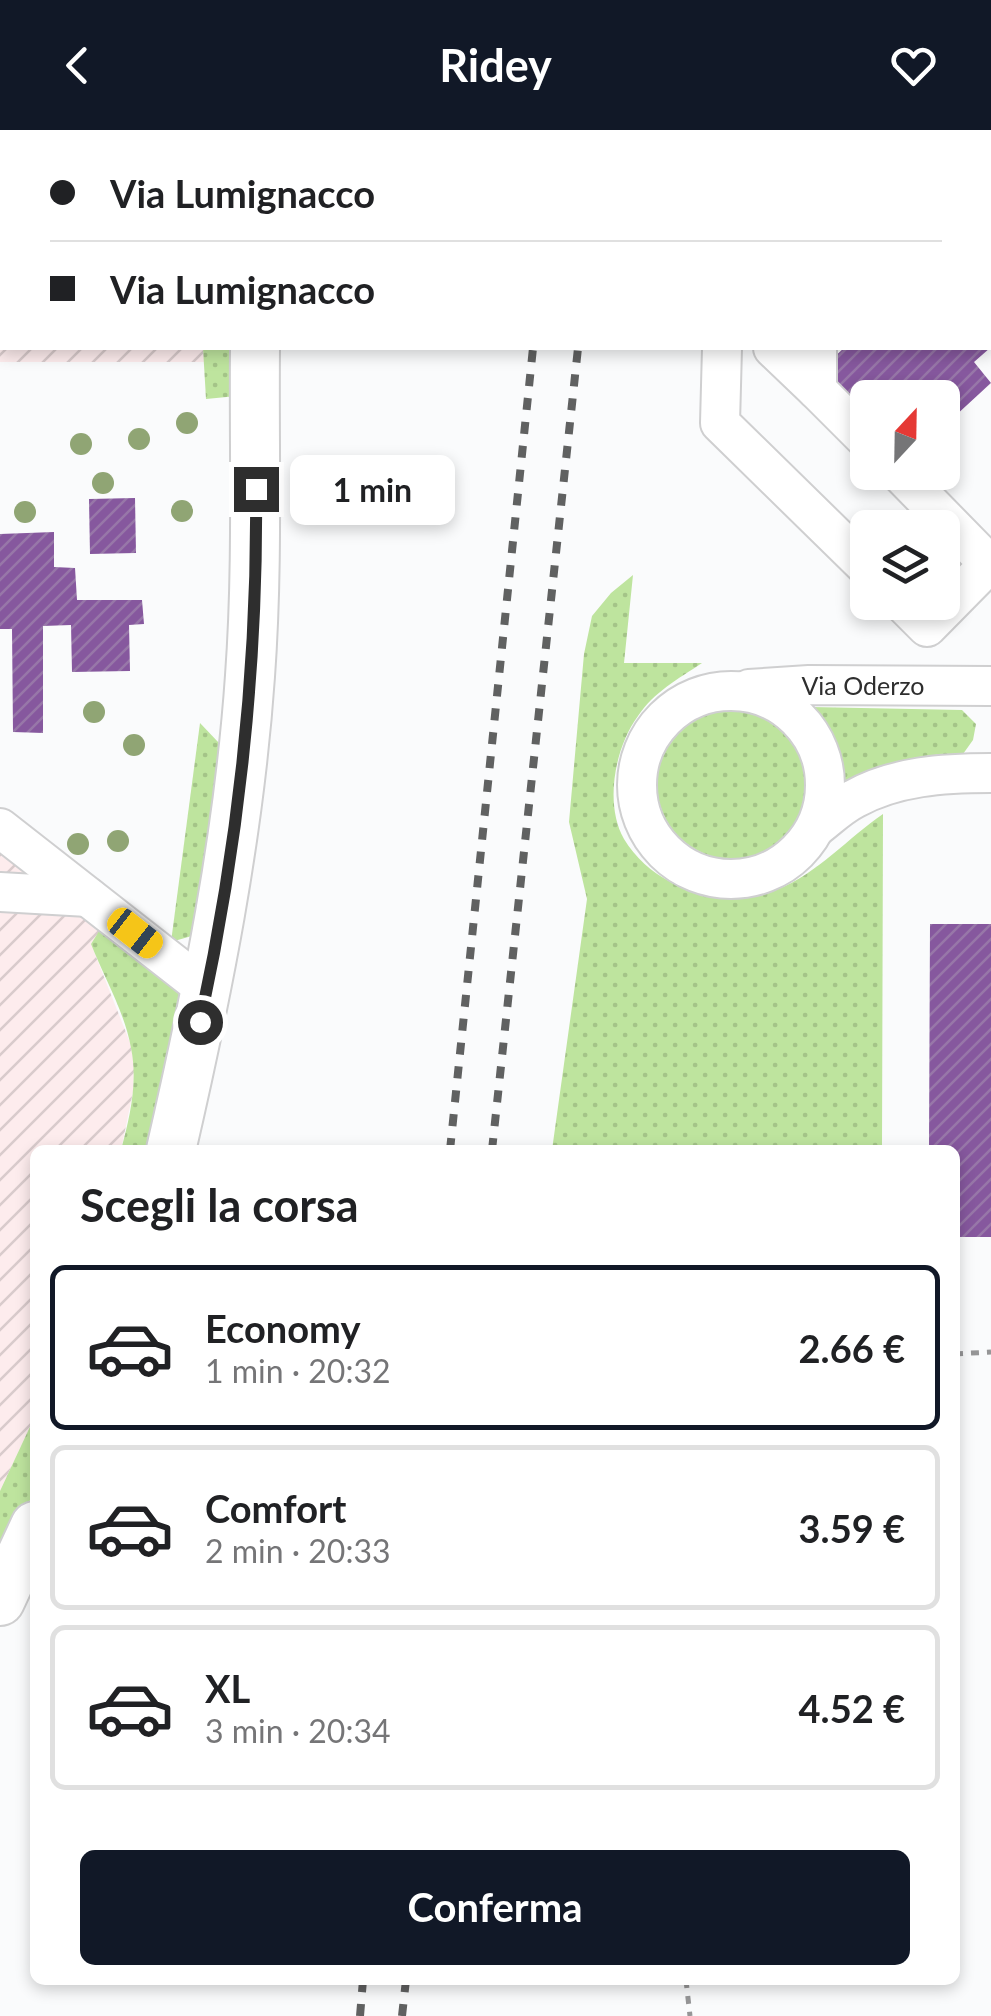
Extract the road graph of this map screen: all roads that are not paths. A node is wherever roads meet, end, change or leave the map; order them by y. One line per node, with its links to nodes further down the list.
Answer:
1 (255, 350): 18 (main road)
2 (722, 350): 8 (street)
3 (775, 350): 5 (street)
4 (817, 350): 5 (street)
5 (817, 390): 6 (street)
6 (850, 423)
7 (917, 490): 9 (street)
8 (850, 550)
9 (990, 564): 10 (street)
10 (960, 594)
11 (991, 686): 12 (street, Via Oderzo)
12 (735, 691): 14 (street, Via Oderzo); 14 (street, Via Oderzo)
13 (991, 773): 14 (street, Via Oderzo)
14 (816, 827)
15 (0, 828): 17 (street)
16 (0, 892): 17 (street)
17 (88, 897): 18 (street)
18 (207, 990): 19 (main road)
19 (172, 1145)
20 (30, 1537): 21 (main road)
21 (0, 1601)

